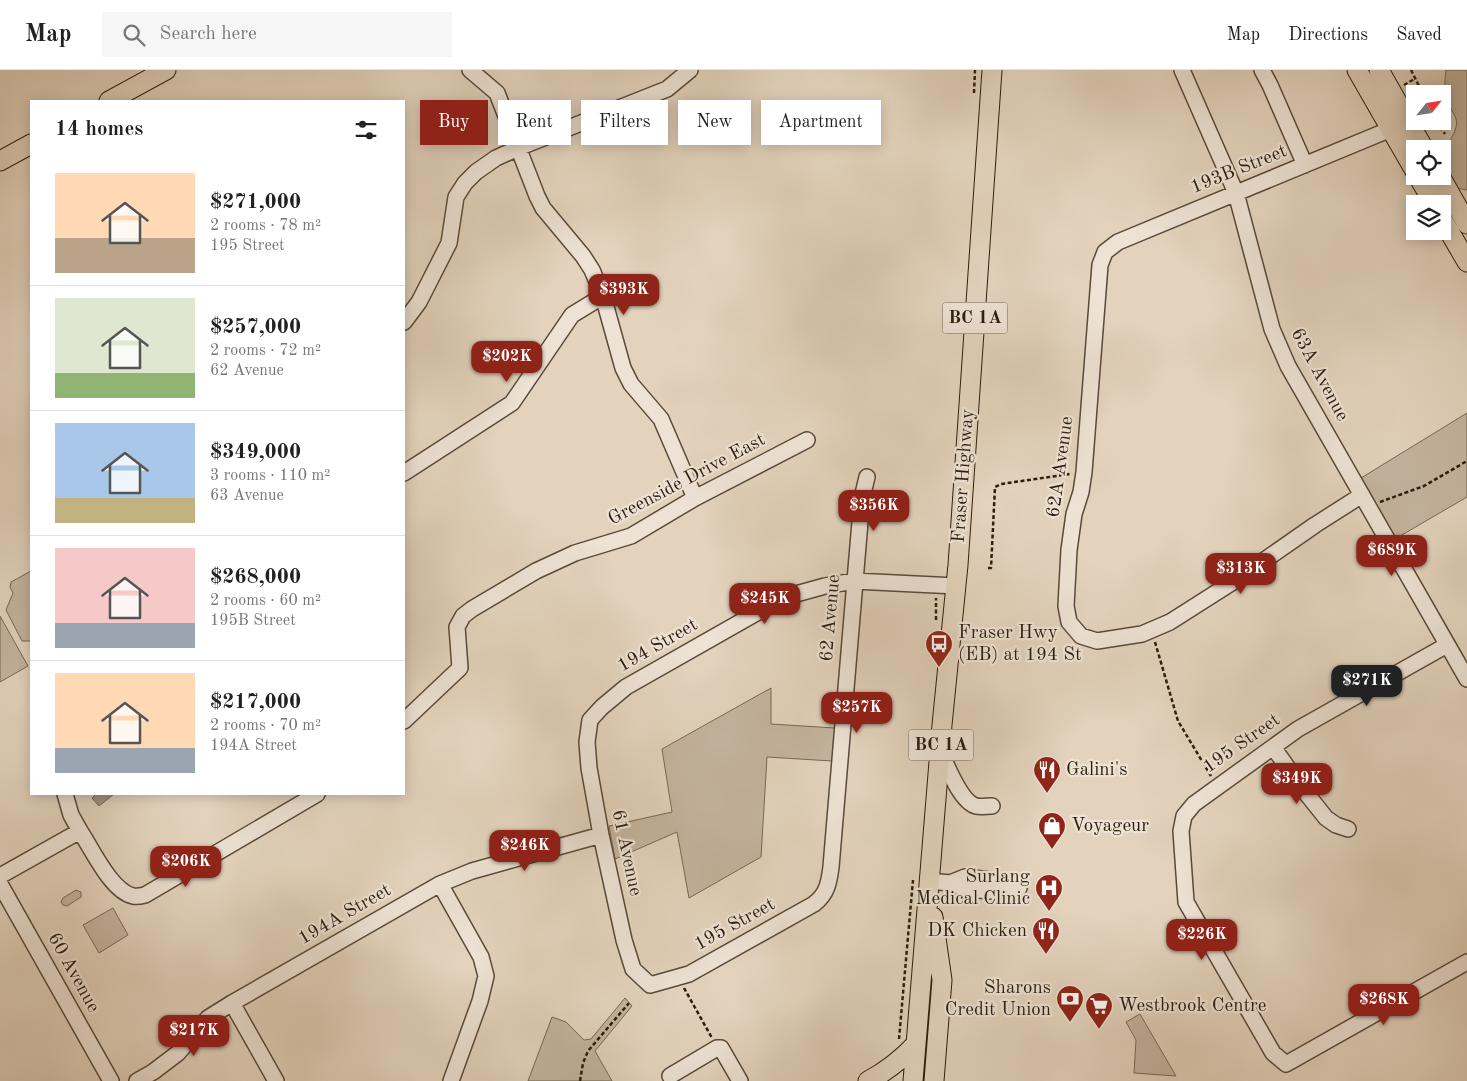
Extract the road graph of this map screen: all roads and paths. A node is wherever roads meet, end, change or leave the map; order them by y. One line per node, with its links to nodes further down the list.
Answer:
1 (166, 70): 13 (main road)
2 (470, 70): 19 (street)
3 (690, 70): 19 (street)
4 (992, 70): 42 (main road, Fraser Highway / BC 1A)
5 (1182, 70): 24 (street, 63A Avenue)
6 (1262, 70): 22 (street)
7 (1357, 70): 14 (main road)
8 (1379, 70): 17 (main road)
9 (1411, 70): 10 (path)
10 (1416, 78): 11 (path); 12 (path)
11 (1419, 85)
12 (1404, 86)
13 (111, 100)
14 (1391, 129): 21 (main road); 22 (street, 193B Street)
15 (1443, 130): 16 (path)
16 (1445, 134)
17 (1419, 140)
18 (30, 144): 20 (main road)
19 (518, 148): 30 (street); 31 (street)
20 (2, 154)
21 (1406, 155)
22 (1305, 165): 24 (street, 193B Street)
23 (1446, 185): 25 (main road)
24 (1236, 194): 28 (street, 193B Street); 37 (street, 63A Avenue)
25 (1464, 214): 26 (street)
26 (1451, 218)
27 (1451, 234): 29 (main road)
28 (1105, 252): 35 (street, 62A Avenue)
29 (1467, 262)
30 (603, 296): 34 (street); 38 (street)
31 (405, 321)
32 (807, 440): 38 (street, Greenside Drive East)
33 (1467, 462): 39 (path)
34 (405, 472)
35 (1084, 472): 37 (street, 62A Avenue); 40 (path)
36 (867, 477): 41 (street, 62 Avenue)
37 (1362, 495): 44 (street, 63A Avenue)
38 (695, 498): 47 (street, Greenside Drive East)
39 (1377, 504)
40 (988, 568)
41 (854, 581): 42 (street, 194 Street); 46 (street, 194 Street); 62 (street, 62 Avenue)
42 (956, 586): 49 (main road, Fraser Highway / BC 1A)
43 (1154, 640): 50 (path)
44 (1447, 645): 45 (street, 63A Avenue); 48 (street, 195 Street)
45 (1467, 679)
46 (590, 720): 56 (street, 61 Avenue)
47 (405, 721)
48 (1273, 747): 54 (street); 64 (street, 195 Street)
49 (940, 751): 53 (street); 58 (main road, Fraser Highway / BC 1A)
50 (1211, 777)
51 (65, 795): 55 (street)
52 (315, 795): 55 (street)
53 (992, 806)
54 (1348, 829)
55 (80, 831): 57 (street)
56 (601, 835): 61 (street, 194A Street); 66 (street, 61 Avenue)
57 (0, 876)
58 (929, 881): 59 (street); 69 (main road, Fraser Highway / BC 1A); 80 (main road, Fraser Highway)
59 (950, 883)
60 (0, 884): 72 (street, 60 Avenue)
61 (440, 884): 67 (street, 194A Street); 75 (street)
62 (829, 884): 66 (street, 195 Street)
63 (907, 935): 69 (path)
64 (1467, 962)
65 (682, 984): 70 (path)
66 (650, 986)
67 (232, 1003): 73 (street, 194A Street); 74 (street)
68 (629, 1003): 76 (path)
69 (907, 1042): 78 (main road); 79 (main road, Fraser Highway / BC 1A)
70 (717, 1048): 71 (street); 77 (street)
71 (670, 1076)
72 (111, 1081)
73 (137, 1081)
74 (276, 1081)
75 (451, 1081)
76 (580, 1081)
77 (740, 1081)
78 (868, 1081)
79 (913, 1081)
80 (934, 1081)

